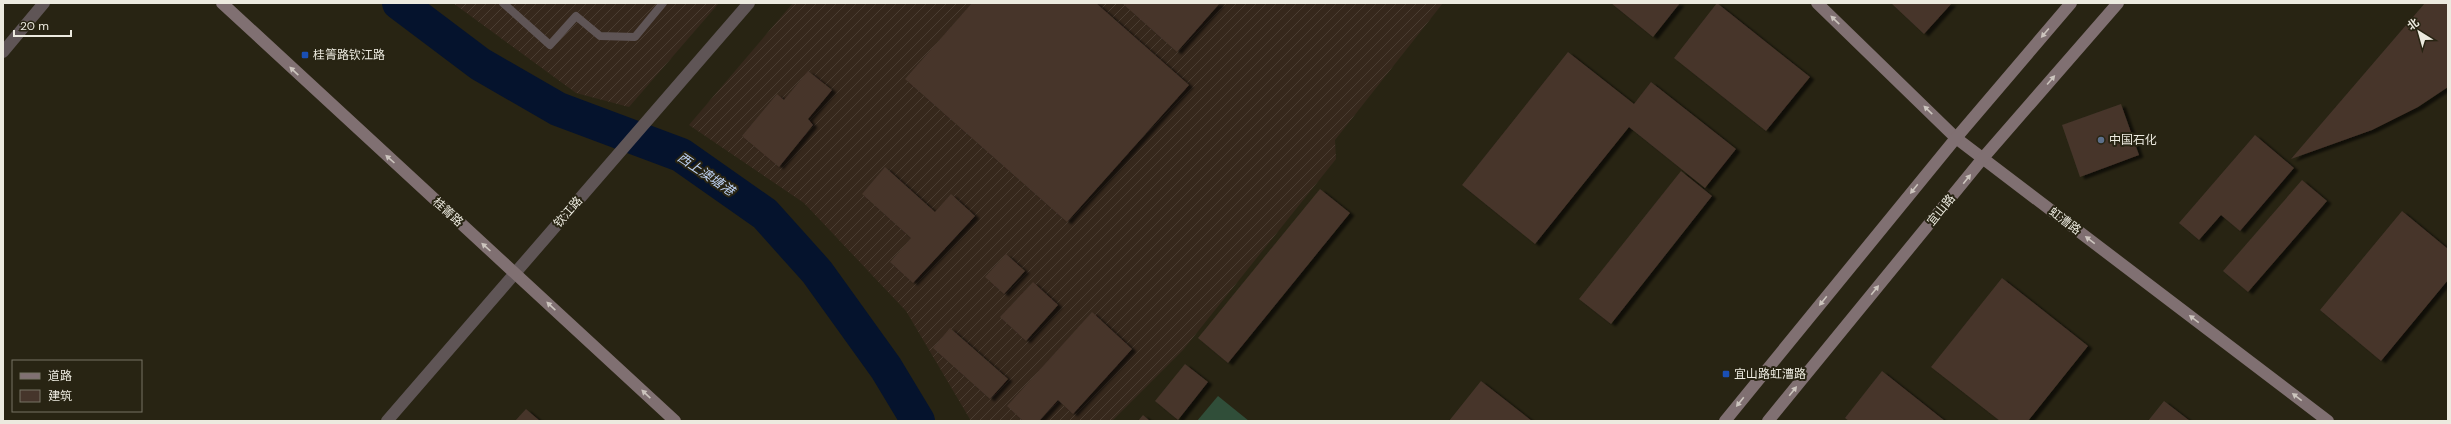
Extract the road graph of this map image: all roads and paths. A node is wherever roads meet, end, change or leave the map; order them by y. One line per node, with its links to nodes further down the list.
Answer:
1 (44, 3): 9 (street)
2 (222, 3): 12 (main road, 桂箐路, one-way to 2)
3 (503, 3): 4 (lane)
4 (663, 3)
5 (749, 3): 12 (street, 钦江路)
6 (1816, 3): 10 (main road, 虹漕路, one-way to 6)
7 (2071, 3): 10 (main road, one-way to 10)
8 (2118, 3): 11 (main road, 宜山路, one-way to 8)
9 (3, 52)
10 (1956, 138): 11 (main road, 虹漕路); 15 (main road, one-way to 15)
11 (1983, 158): 16 (main road, 宜山路, one-way to 11); 17 (main road, 虹漕路, one-way to 11)
12 (515, 273): 13 (street, 钦江路); 14 (main road, 桂箐路, one-way to 12)
13 (386, 421)
14 (675, 421)
15 (1725, 421)
16 (1768, 421)
17 (2328, 421)

